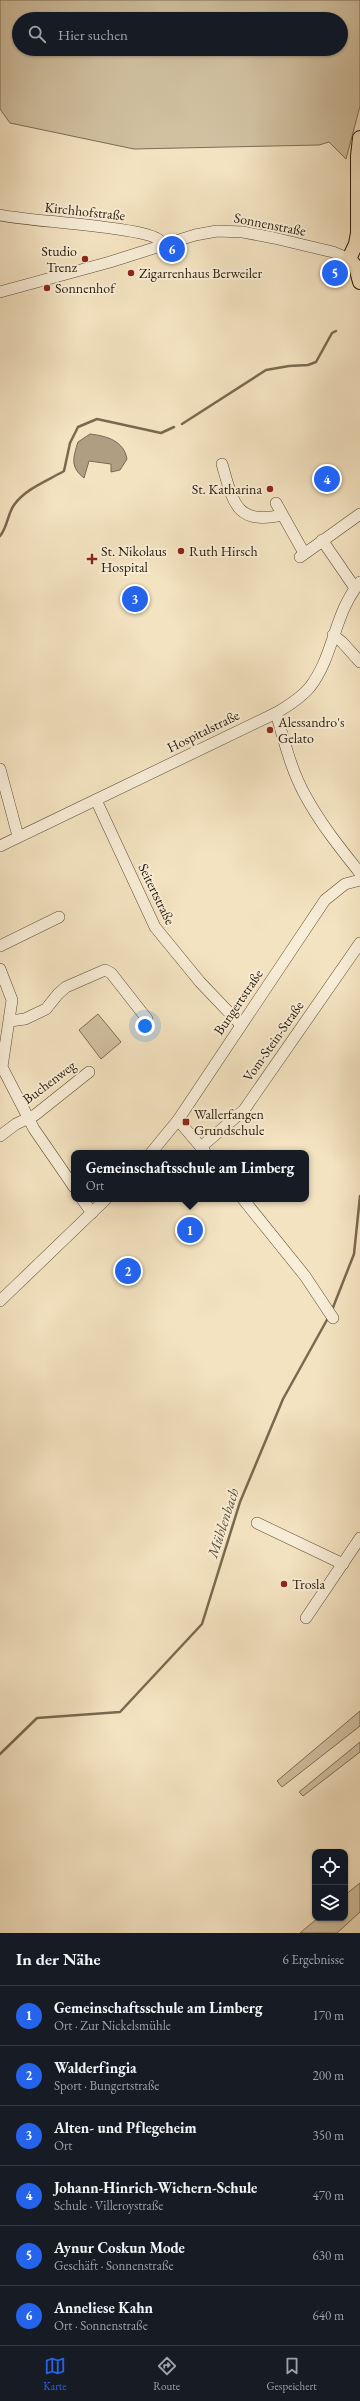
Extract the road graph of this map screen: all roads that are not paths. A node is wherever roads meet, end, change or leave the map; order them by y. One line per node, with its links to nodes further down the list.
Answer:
1 (360, 138): 4 (main road)
2 (0, 215): 3 (street, Kirchhofstraße)
3 (162, 245): 4 (street, Sonnenstraße); 6 (street, Sonnenstraße)
4 (350, 259): 5 (main road)
5 (360, 282)
6 (0, 292)
7 (222, 464): 10 (street)
8 (276, 503): 10 (street)
9 (360, 514): 11 (street)
10 (282, 515): 11 (street)
11 (322, 540): 12 (street)
12 (358, 585): 13 (street, Hospitalstraße)
13 (333, 635): 14 (street); 15 (street, Hospitalstraße)
14 (360, 662)
15 (276, 713): 17 (street, Hospitalstraße); 20 (street)
16 (0, 769): 18 (street)
17 (96, 800): 18 (street, Hospitalstraße); 28 (street, Seitertstraße)
18 (18, 836): 19 (street, Hospitalstraße)
19 (0, 846)
20 (360, 873)
21 (360, 880): 28 (street, Bungertstraße)
22 (59, 917): 24 (street)
23 (360, 943): 35 (street, Vom-Stein-Straße)
24 (0, 946)
25 (0, 969): 27 (street)
26 (148, 1019): 27 (street)
27 (10, 1021): 29 (street)
28 (241, 1025): 32 (street, Bungertstraße)
29 (1, 1067): 31 (street)
30 (89, 1072): 31 (street, Buchenweg)
31 (28, 1117): 33 (street, Buchenweg); 36 (street)
32 (178, 1120): 34 (street, Bungertstraße); 35 (street)
33 (0, 1136)
34 (153, 1150)
35 (203, 1150)
36 (71, 1182)
37 (84, 1202): 40 (street)
38 (103, 1202): 40 (street)
39 (245, 1202): 42 (street)
40 (92, 1213): 41 (street)
41 (0, 1301)
42 (331, 1313)
43 (257, 1523): 45 (street)
44 (360, 1538): 45 (street)
45 (343, 1564): 46 (street)
46 (306, 1618)

